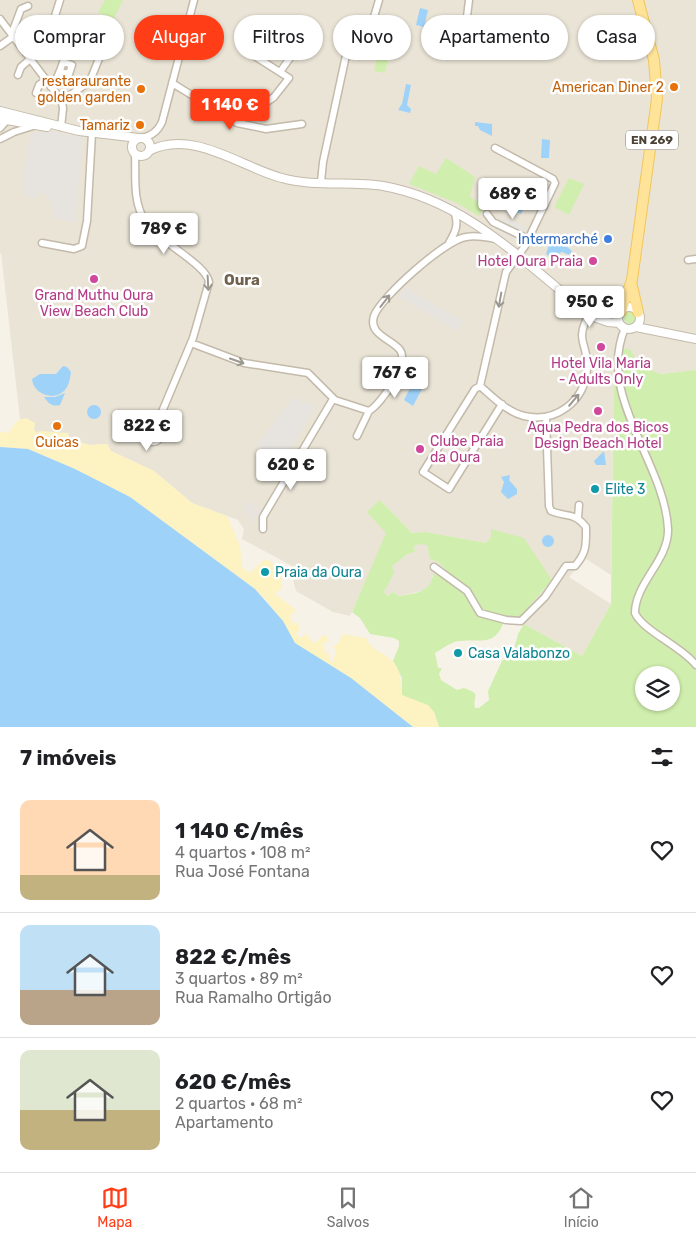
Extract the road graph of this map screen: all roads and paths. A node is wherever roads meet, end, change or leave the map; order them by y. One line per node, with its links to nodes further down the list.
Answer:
1 (60, 0): 7 (street)
2 (194, 0): 24 (street)
3 (379, 0): 8 (street)
4 (468, 0): 9 (street)
5 (638, 0): 53 (main road, EN 269)
6 (28, 6): 11 (street)
7 (56, 15)
8 (375, 15)
9 (466, 15)
10 (0, 19): 11 (street)
11 (13, 35): 12 (street); 13 (street)
12 (15, 38)
13 (0, 46)
14 (29, 60): 22 (street)
15 (31, 60): 23 (street)
16 (98, 60): 27 (street)
17 (261, 60): 21 (street)
18 (288, 60): 21 (street)
19 (345, 60): 43 (street)
20 (60, 72): 25 (street)
21 (280, 72): 30 (street)
22 (18, 75)
23 (46, 80): 25 (street); 26 (street)
24 (172, 82): 30 (street); 38 (street)
25 (51, 87): 27 (street)
26 (36, 93)
27 (62, 101): 33 (street)
28 (0, 111): 31 (street)
29 (4, 121): 31 (street); 34 (street)
30 (237, 123): 32 (street)
31 (35, 124): 33 (street); 34 (street)
32 (302, 124)
33 (61, 127): 35 (street)
34 (14, 132): 37 (street)
35 (92, 133): 36 (street); 48 (street)
36 (108, 136): 38 (street); 41 (street)
37 (0, 139)
38 (143, 140): 39 (street); 41 (street); 42 (street)
39 (162, 146): 42 (street); 43 (street)
40 (495, 148): 46 (street)
41 (134, 151): 42 (street); 62 (street, one-way to 62)
42 (149, 151)
43 (321, 182): 44 (street)
44 (454, 211): 47 (street); 49 (street)
45 (488, 214): 46 (street)
46 (528, 239): 50 (street)
47 (496, 240): 49 (street); 50 (street)
48 (42, 243)
49 (449, 244): 66 (street, one-way to 49)
50 (517, 256): 54 (street); 63 (street, one-way to 63)
51 (696, 259): 52 (street)
52 (688, 260)
53 (632, 280): 55 (main road, EN 269); 56 (main road, EN 269)
54 (574, 302): 55 (street); 57 (street)
55 (620, 312): 56 (street); 58 (street)
56 (639, 314): 59 (street); 60 (street)
57 (590, 315): 58 (street); 67 (street, one-way to 57)
58 (622, 326): 59 (street); 74 (street)
59 (636, 327): 60 (street)
60 (659, 332): 61 (street)
61 (696, 339)
62 (191, 343): 64 (street, one-way to 64); 68 (street)
63 (480, 386): 65 (street); 65 (street)
64 (333, 399): 66 (street); 72 (street)
65 (502, 404): 67 (street)
66 (370, 411): 69 (street)
67 (546, 418): 71 (street)
68 (156, 426)
69 (357, 436)
70 (579, 505): 71 (street)
71 (578, 518): 73 (street)
72 (263, 529)
73 (434, 567)
74 (694, 658): 75 (street)
75 (696, 665)

